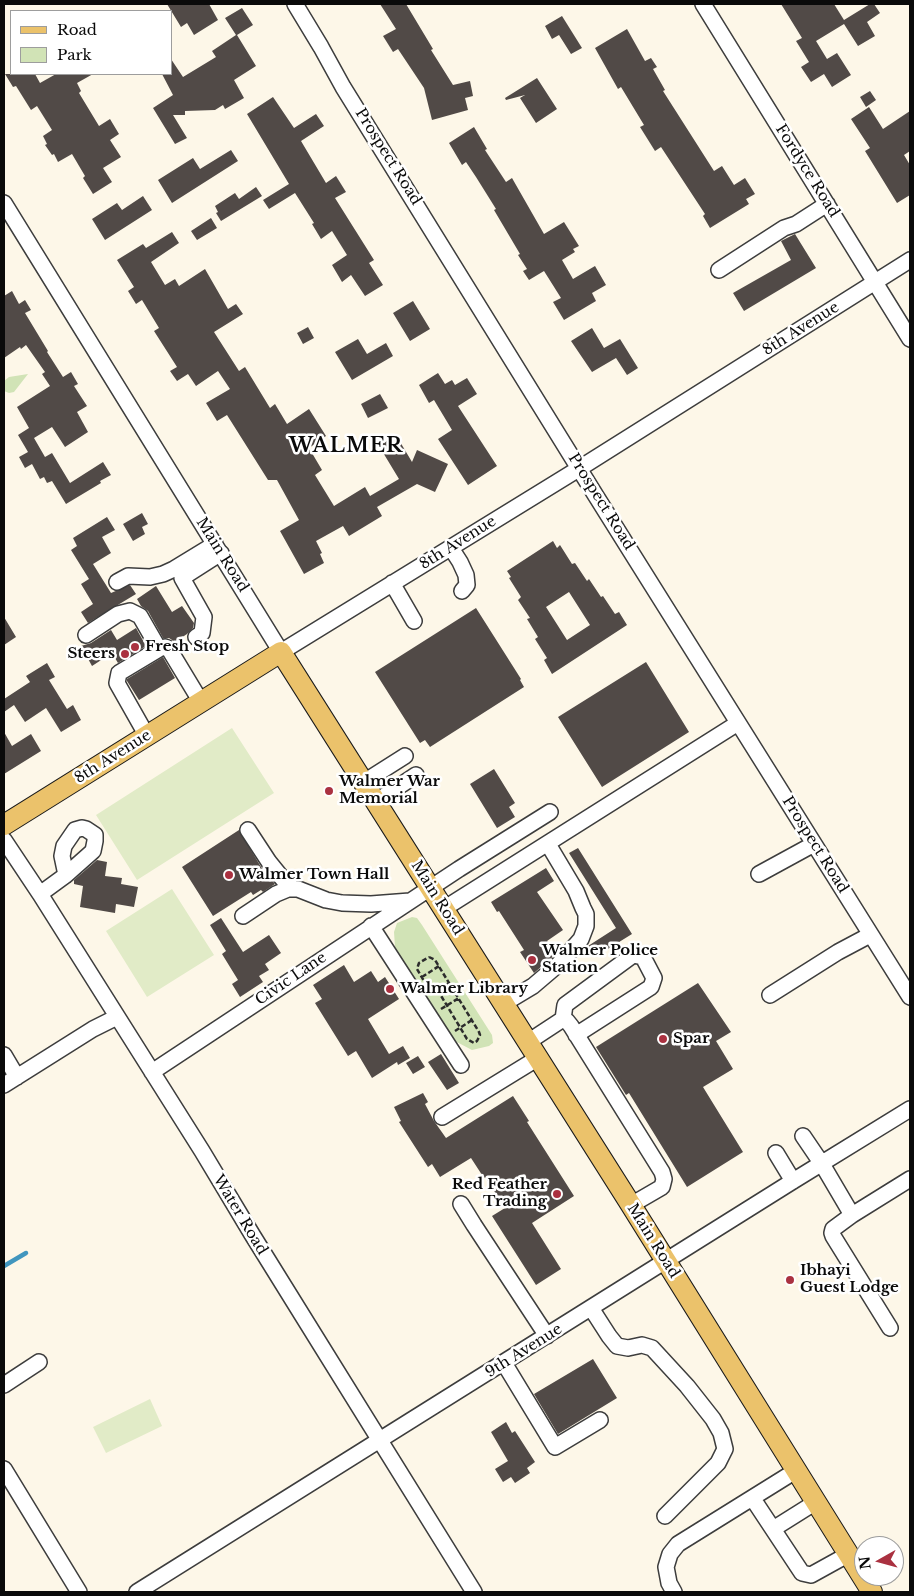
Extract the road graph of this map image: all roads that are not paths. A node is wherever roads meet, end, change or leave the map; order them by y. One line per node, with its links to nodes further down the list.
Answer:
1 (294, 4): 9 (street, Prospect Road)
2 (703, 4): 4 (street, Fordyce Road)
3 (4, 203): 11 (street, Main Road)
4 (827, 204): 6 (street); 7 (street, Fordyce Road)
5 (910, 260): 7 (street, 8th Avenue)
6 (719, 270)
7 (876, 282): 8 (street, Fordyce Road); 9 (street, 8th Avenue)
8 (910, 339)
9 (580, 468): 10 (street, 8th Avenue); 21 (street, Prospect Road)
10 (450, 548): 13 (street, 8th Avenue); 14 (street)
11 (218, 549): 12 (street); 17 (street); 19 (street, Main Road)
12 (117, 582)
13 (392, 583): 15 (street); 19 (street, 8th Avenue)
14 (462, 591)
15 (414, 621)
16 (86, 635): 18 (street)
17 (196, 637)
18 (159, 649): 20 (street); 22 (street)
19 (281, 652): 20 (main road, 8th Avenue); 25 (main road, Main Road)
20 (201, 702): 22 (main road, 8th Avenue)
21 (738, 723): 31 (street); 32 (street, Prospect Road)
22 (147, 736): 28 (main road, 8th Avenue)
23 (405, 756): 25 (street)
24 (416, 775): 26 (street)
25 (364, 782): 26 (main road, Main Road)
26 (377, 801): 35 (main road, Main Road)
27 (550, 812): 35 (street, Civic Lane)
28 (4, 825)
29 (248, 830): 36 (street)
30 (4, 840): 37 (street, Water Road)
31 (548, 844): 39 (street); 45 (street)
32 (814, 844): 33 (street); 42 (street, Prospect Road)
33 (759, 874)
34 (66, 875): 37 (street)
35 (432, 888): 38 (street, Civic Lane); 39 (main road, Main Road)
36 (294, 889): 38 (street); 40 (street)
37 (40, 894): 46 (street, Water Road)
38 (411, 901): 41 (street, Civic Lane)
39 (444, 908): 45 (main road, Main Road)
40 (243, 916)
41 (371, 926): 51 (street); 52 (street, Civic Lane)
42 (870, 935): 43 (street); 44 (street, Prospect Road)
43 (770, 995)
44 (910, 997)
45 (503, 1004): 49 (main road, Main Road)
46 (117, 1017): 52 (street, Water Road); 53 (street)
47 (563, 1019): 48 (street); 48 (street); 49 (street)
48 (576, 1035): 63 (street)
49 (533, 1050): 56 (street); 63 (main road, Main Road)
50 (4, 1055): 53 (street)
51 (461, 1064)
52 (152, 1072): 73 (street, Water Road)
53 (17, 1077): 54 (street)
54 (4, 1085)
55 (910, 1109): 59 (street, 9th Avenue)
56 (442, 1117)
57 (803, 1136): 59 (street)
58 (776, 1153): 61 (street)
59 (822, 1164): 61 (street, 9th Avenue); 64 (street)
60 (910, 1179): 64 (street)
61 (793, 1181): 65 (street, 9th Avenue)
62 (461, 1204): 68 (street)
63 (632, 1205): 65 (main road, Main Road)
64 (852, 1215): 67 (street)
65 (666, 1261): 66 (street, 9th Avenue); 75 (main road, Main Road)
66 (591, 1308): 68 (street, 9th Avenue); 78 (street)
67 (890, 1328)
68 (547, 1336): 70 (street, 9th Avenue)
69 (39, 1362): 71 (street)
70 (504, 1363): 72 (street); 73 (street, 9th Avenue)
71 (4, 1385)
72 (600, 1420)
73 (381, 1441): 82 (street, 9th Avenue); 83 (street, Water Road)
74 (4, 1469): 81 (street)
75 (796, 1470): 76 (street); 77 (main road, Main Road)
76 (752, 1498): 79 (street); 84 (street)
77 (816, 1502): 79 (street); 80 (main road, Main Road)
78 (665, 1516)
79 (773, 1530): 80 (street)
80 (848, 1554): 85 (main road, Main Road)
81 (79, 1592)
82 (137, 1592)
83 (474, 1592)
84 (674, 1592)
85 (872, 1592)

